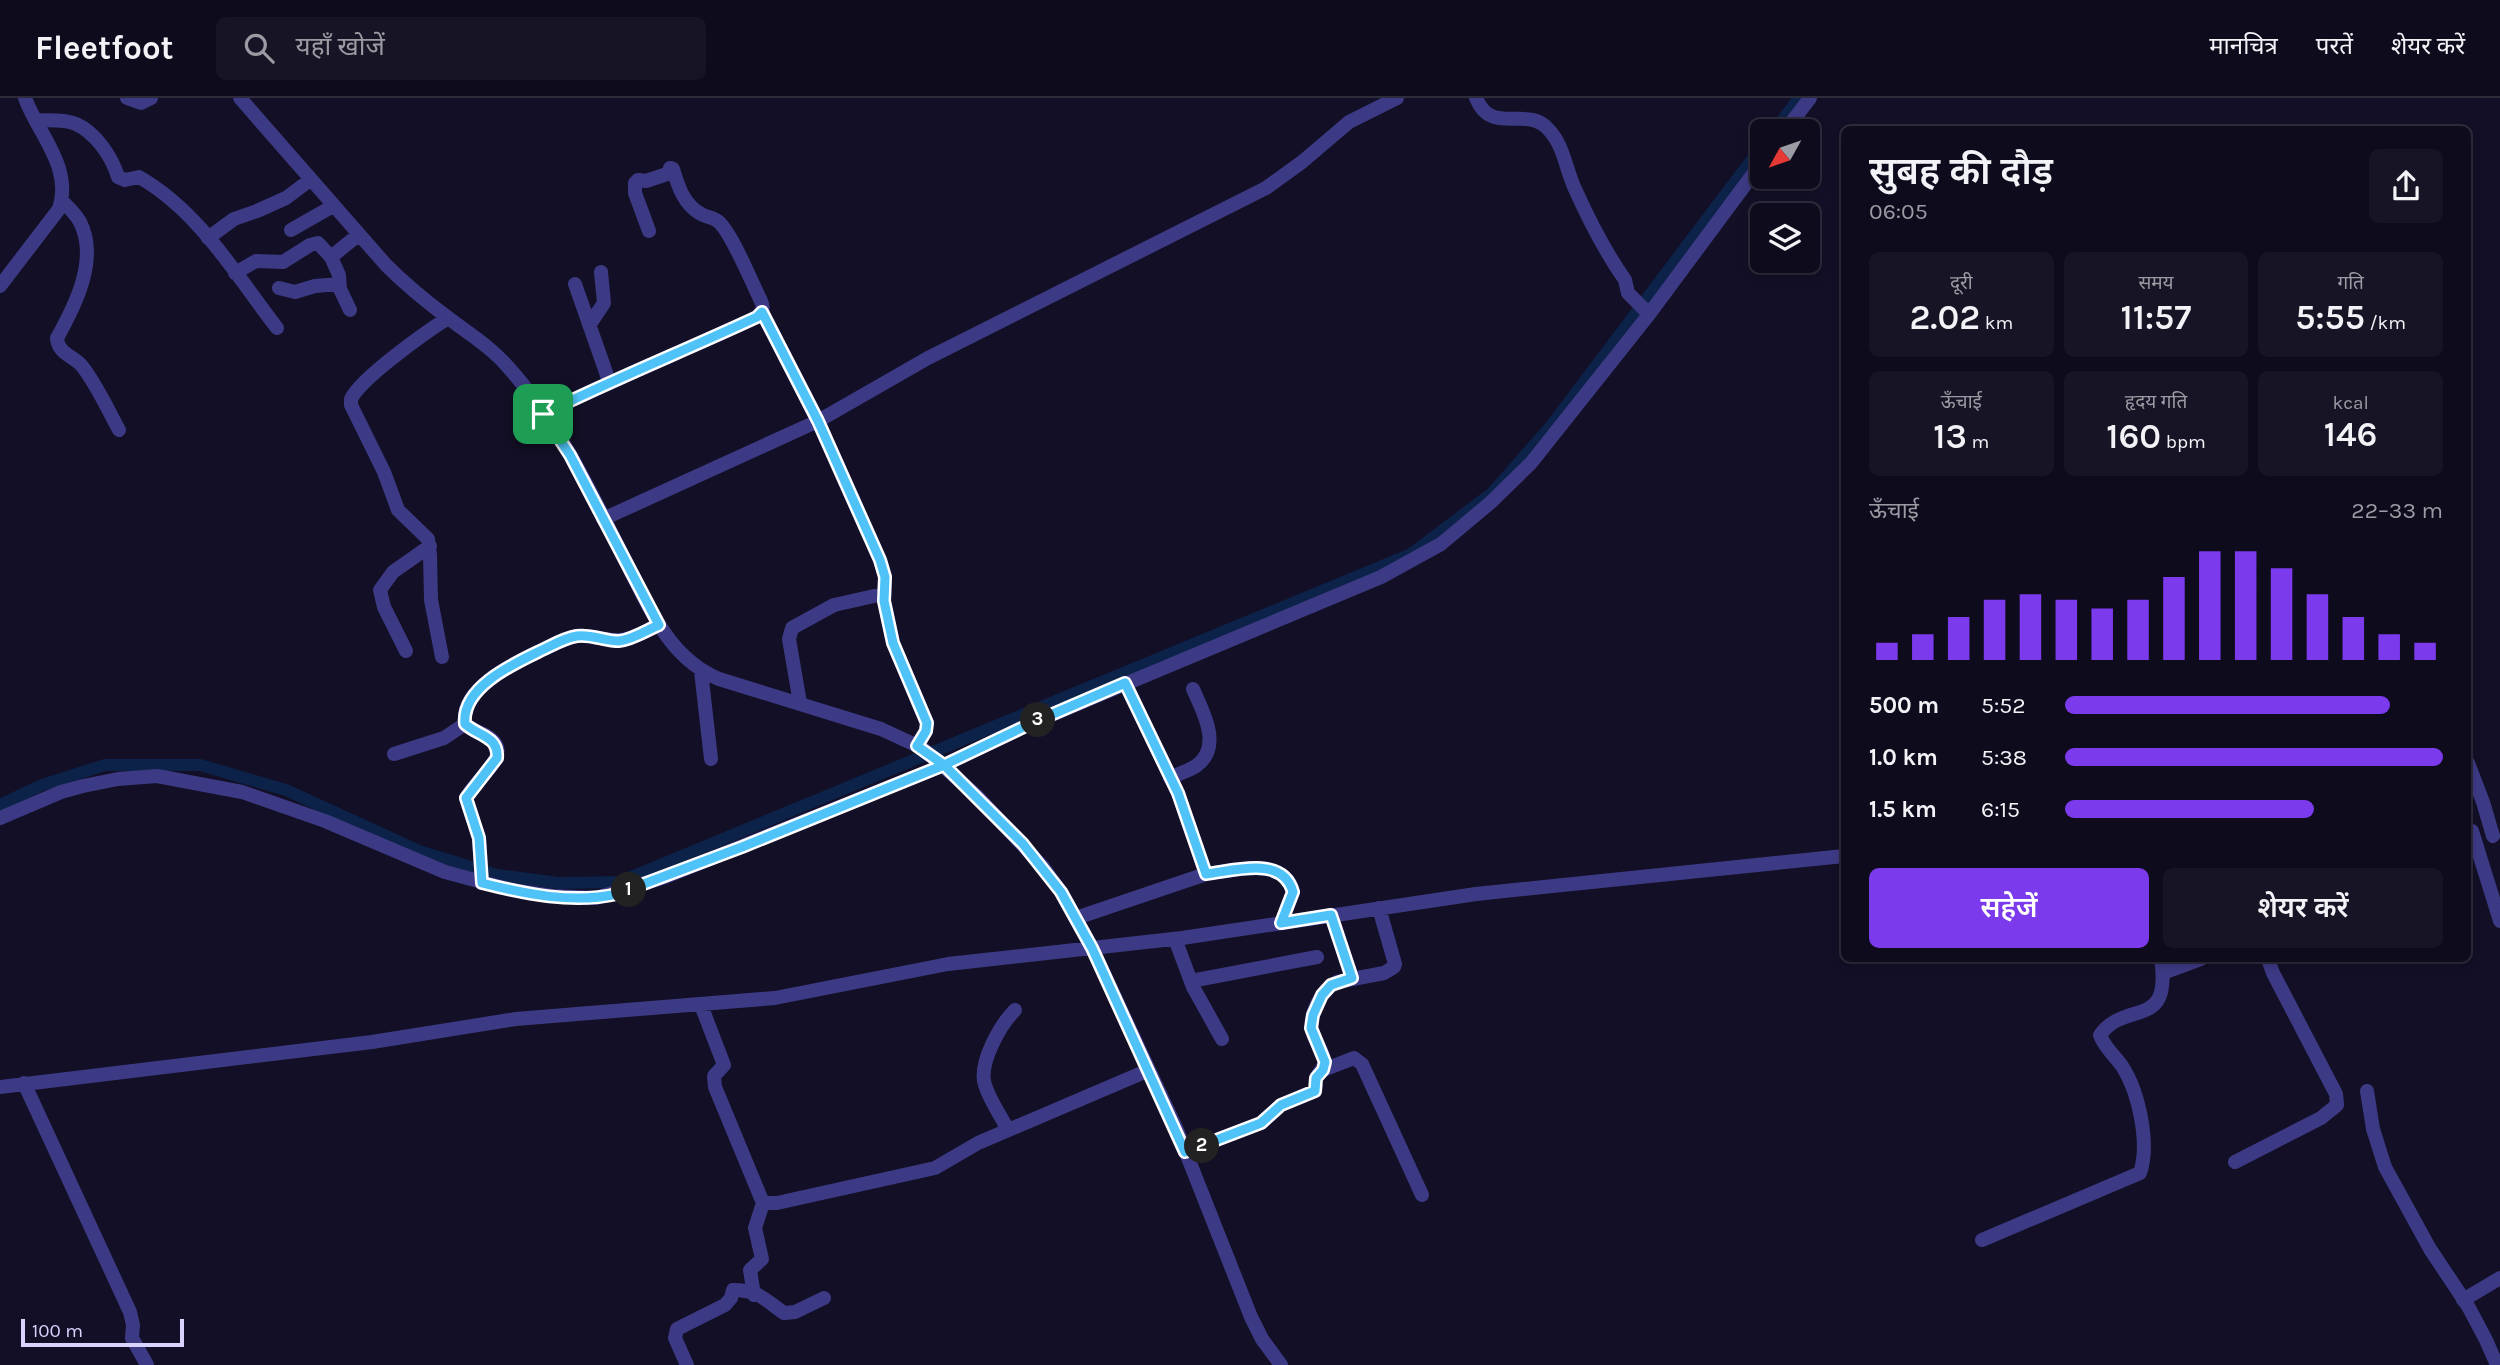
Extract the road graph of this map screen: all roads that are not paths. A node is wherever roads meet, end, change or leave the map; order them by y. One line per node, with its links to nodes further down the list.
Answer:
1 (24, 98): 9 (street)
2 (127, 98): 3 (street)
3 (151, 98)
4 (240, 98): 11 (street)
5 (1397, 98): 33 (street)
6 (1476, 98): 27 (street)
7 (1810, 98): 8 (street)
8 (1795, 119)
9 (36, 120): 12 (street); 17 (street)
10 (1750, 178): 27 (street)
11 (310, 180): 13 (street); 17 (street)
12 (62, 201): 23 (street); 34 (street)
13 (333, 206): 14 (street); 16 (street)
14 (291, 230)
15 (649, 231): 26 (street)
16 (359, 236): 18 (street); 28 (street)
17 (208, 238): 20 (street)
18 (331, 257): 20 (street); 21 (street)
19 (601, 272): 29 (street)
20 (235, 273): 30 (street)
21 (339, 284): 24 (street); 25 (street)
22 (576, 284): 29 (street)
23 (0, 286)
24 (279, 288)
25 (350, 310)
26 (762, 312): 31 (street); 33 (street)
27 (1647, 314): 42 (street)
28 (448, 318): 32 (street); 36 (street)
29 (590, 324): 31 (street)
30 (277, 328)
31 (609, 382): 32 (street)
32 (543, 414): 35 (street)
33 (818, 421): 35 (street); 37 (street)
34 (119, 430)
35 (603, 519): 38 (street)
36 (430, 546): 39 (street); 40 (street)
37 (883, 594): 44 (street); 46 (street)
38 (659, 625): 41 (street); 45 (street)
39 (406, 651)
40 (442, 657)
41 (701, 671): 44 (street); 48 (street)
42 (1125, 683): 49 (street); 51 (street)
43 (1194, 689): 51 (street)
44 (800, 703): 46 (street)
45 (465, 724): 47 (street); 58 (street)
46 (920, 747): 49 (street)
47 (394, 754)
48 (711, 759)
49 (939, 763): 58 (street); 61 (street)
50 (2471, 771): 55 (street)
51 (1170, 778): 57 (street)
52 (0, 818): 58 (street)
53 (2471, 831): 55 (street)
54 (2471, 834): 62 (street)
55 (2497, 837)
56 (1841, 856): 59 (street)
57 (1206, 874): 61 (street); 63 (street)
58 (482, 881)
59 (1379, 908): 60 (street); 70 (street)
60 (1331, 915): 63 (street); 70 (street)
61 (1076, 918): 65 (street)
62 (2500, 921)
63 (1281, 923): 64 (street)
64 (1175, 939): 65 (street); 71 (street)
65 (1092, 948): 72 (street); 75 (street)
66 (1317, 957): 71 (street)
67 (2184, 962): 69 (street)
68 (2269, 962): 82 (street)
69 (2162, 966): 85 (street)
70 (1352, 978): 76 (street)
71 (1191, 981): 74 (street)
72 (701, 1005): 77 (street); 84 (street)
73 (1015, 1010): 80 (street)
74 (1222, 1040)
75 (1149, 1070): 80 (street); 81 (street)
76 (1323, 1070): 81 (street); 83 (street)
77 (24, 1083): 78 (street); 90 (street)
78 (0, 1087)
79 (2367, 1091): 89 (street)
80 (1008, 1130): 84 (street)
81 (1185, 1152): 92 (street)
82 (2235, 1162)
83 (1422, 1195)
84 (763, 1203): 87 (street)
85 (1982, 1240)
86 (2500, 1278): 89 (street)
87 (754, 1295): 88 (street); 91 (street)
88 (824, 1298)
89 (2463, 1300): 93 (street)
90 (146, 1365)
91 (687, 1365)
92 (1281, 1365)
93 (2497, 1365)

